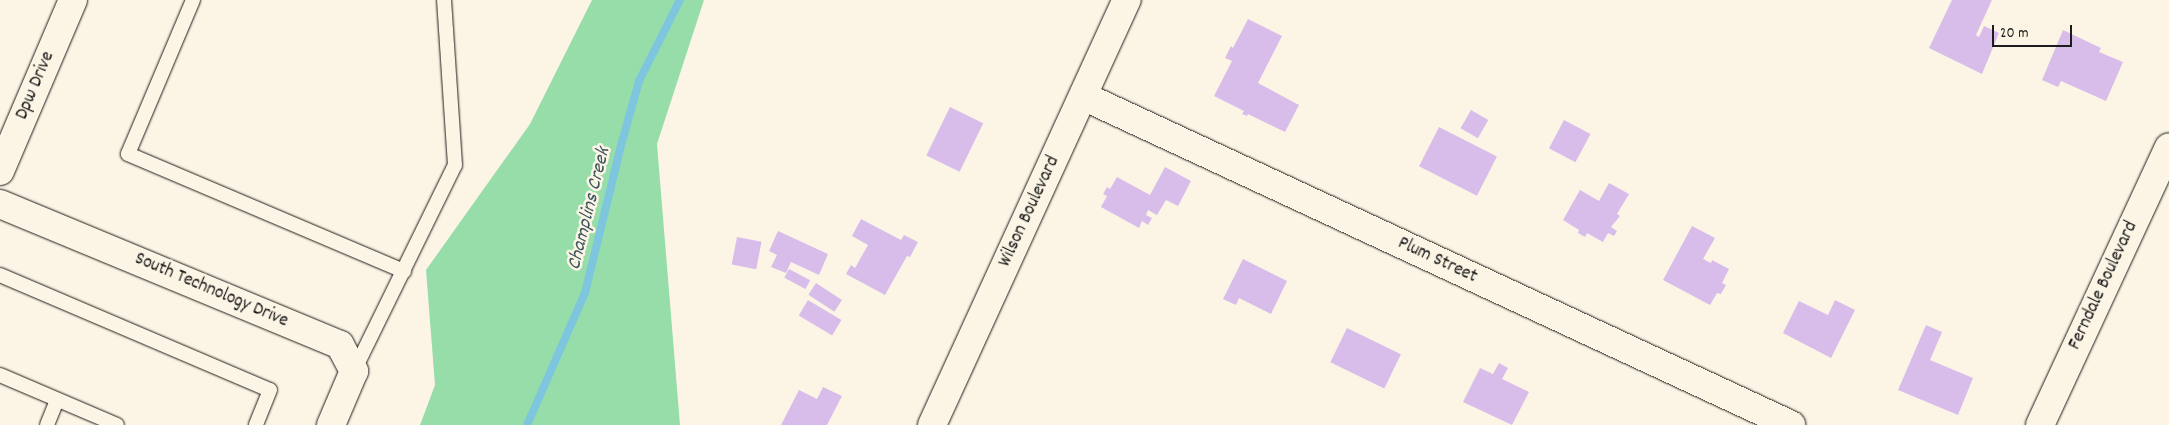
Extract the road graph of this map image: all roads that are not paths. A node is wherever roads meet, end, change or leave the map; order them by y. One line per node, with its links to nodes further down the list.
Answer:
1 (73, 0): 7 (street, Dpw Drive)
2 (193, 0): 9 (lane)
3 (444, 0): 9 (lane)
4 (1128, 0): 5 (street, Wilson Boulevard)
5 (1083, 96): 18 (street, Wilson Boulevard); 19 (street, Plum Street)
6 (2169, 147): 20 (street, Ferndale Boulevard)
7 (0, 171)
8 (0, 204): 11 (street, South Technology Drive)
9 (404, 271): 11 (lane)
10 (0, 275): 16 (lane)
11 (354, 371): 17 (street)
12 (0, 375): 13 (lane)
13 (57, 400): 14 (lane); 15 (lane)
14 (47, 425)
15 (117, 425)
16 (256, 425)
17 (332, 425)
18 (932, 425)
19 (1791, 425)
20 (2040, 425)

